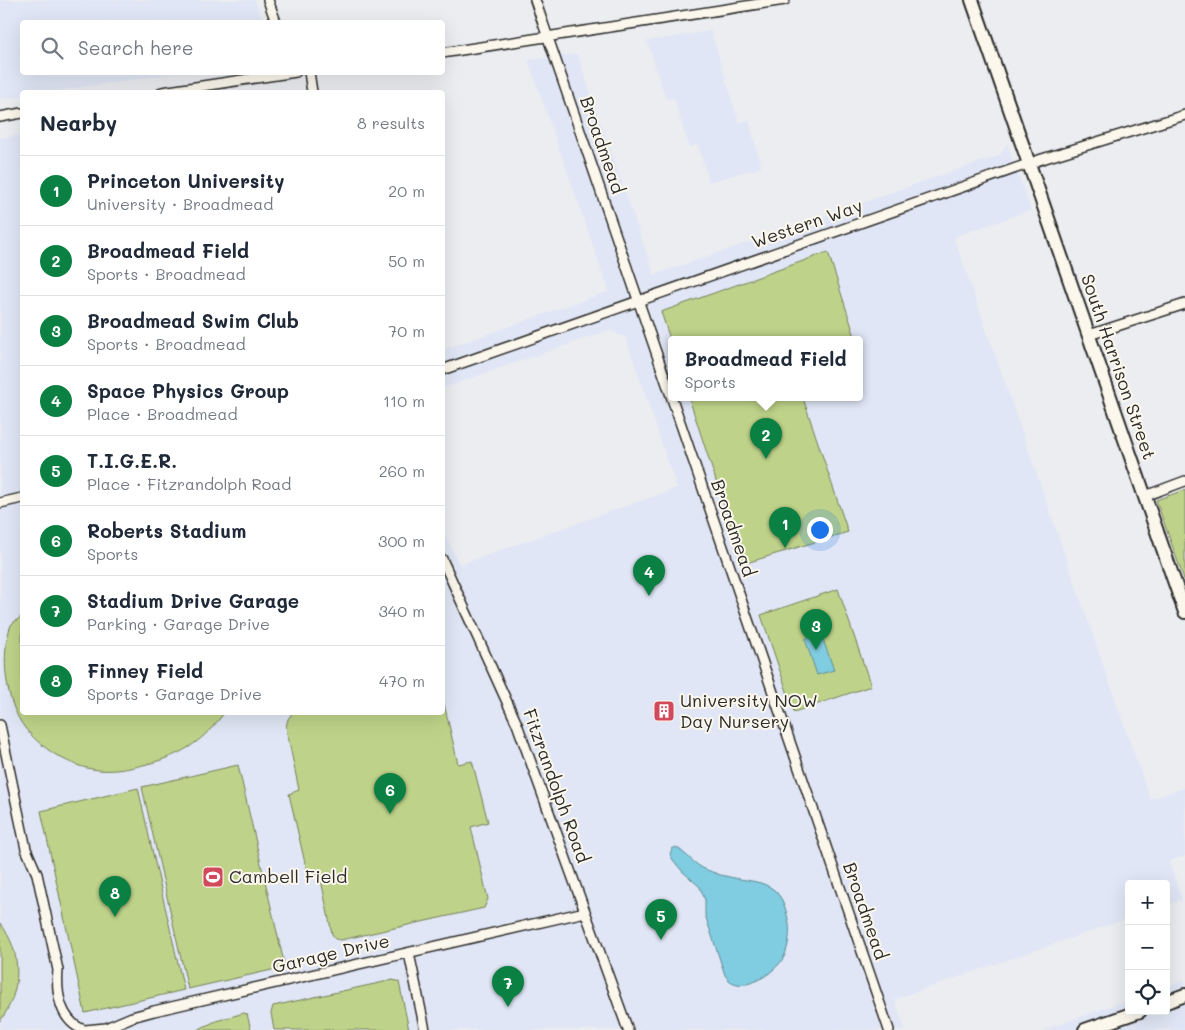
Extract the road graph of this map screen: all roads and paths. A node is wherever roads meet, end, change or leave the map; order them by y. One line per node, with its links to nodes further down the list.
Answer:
1 (268, 0): 5 (street)
2 (535, 0): 6 (street, Broadmead)
3 (785, 0): 6 (street)
4 (972, 0): 15 (street, South Harrison Street)
5 (275, 20)
6 (548, 37): 7 (street); 16 (street, Broadmead)
7 (445, 53)
8 (275, 75): 10 (street)
9 (309, 75): 11 (street)
10 (175, 90)
11 (312, 90)
12 (20, 113): 14 (street)
13 (1185, 115): 15 (street, Western Way)
14 (0, 117)
15 (1029, 164): 16 (street, Western Way); 18 (street, South Harrison Street)
16 (638, 301): 19 (street, Western Way); 20 (street, Broadmead)
17 (1185, 304): 18 (street)
18 (1089, 335): 23 (street, South Harrison Street)
19 (445, 369)
20 (668, 388)
21 (672, 401): 37 (street, Broadmead)
22 (1185, 481): 23 (street)
23 (1145, 496): 27 (street, South Harrison Street)
24 (20, 498): 25 (street)
25 (0, 503)
26 (445, 566): 29 (street, Fitzrandolph Road)
27 (1185, 612)
28 (0, 725): 34 (street, Garage Drive)
29 (585, 912): 30 (street, Garage Drive); 36 (street, Fitzrandolph Road)
30 (409, 953): 34 (street, Garage Drive); 35 (street)
31 (1185, 995): 32 (street)
32 (1170, 1001)
33 (1128, 1015): 38 (street)
34 (84, 1030)
35 (426, 1030)
36 (628, 1030)
37 (889, 1030)
38 (1085, 1030)

